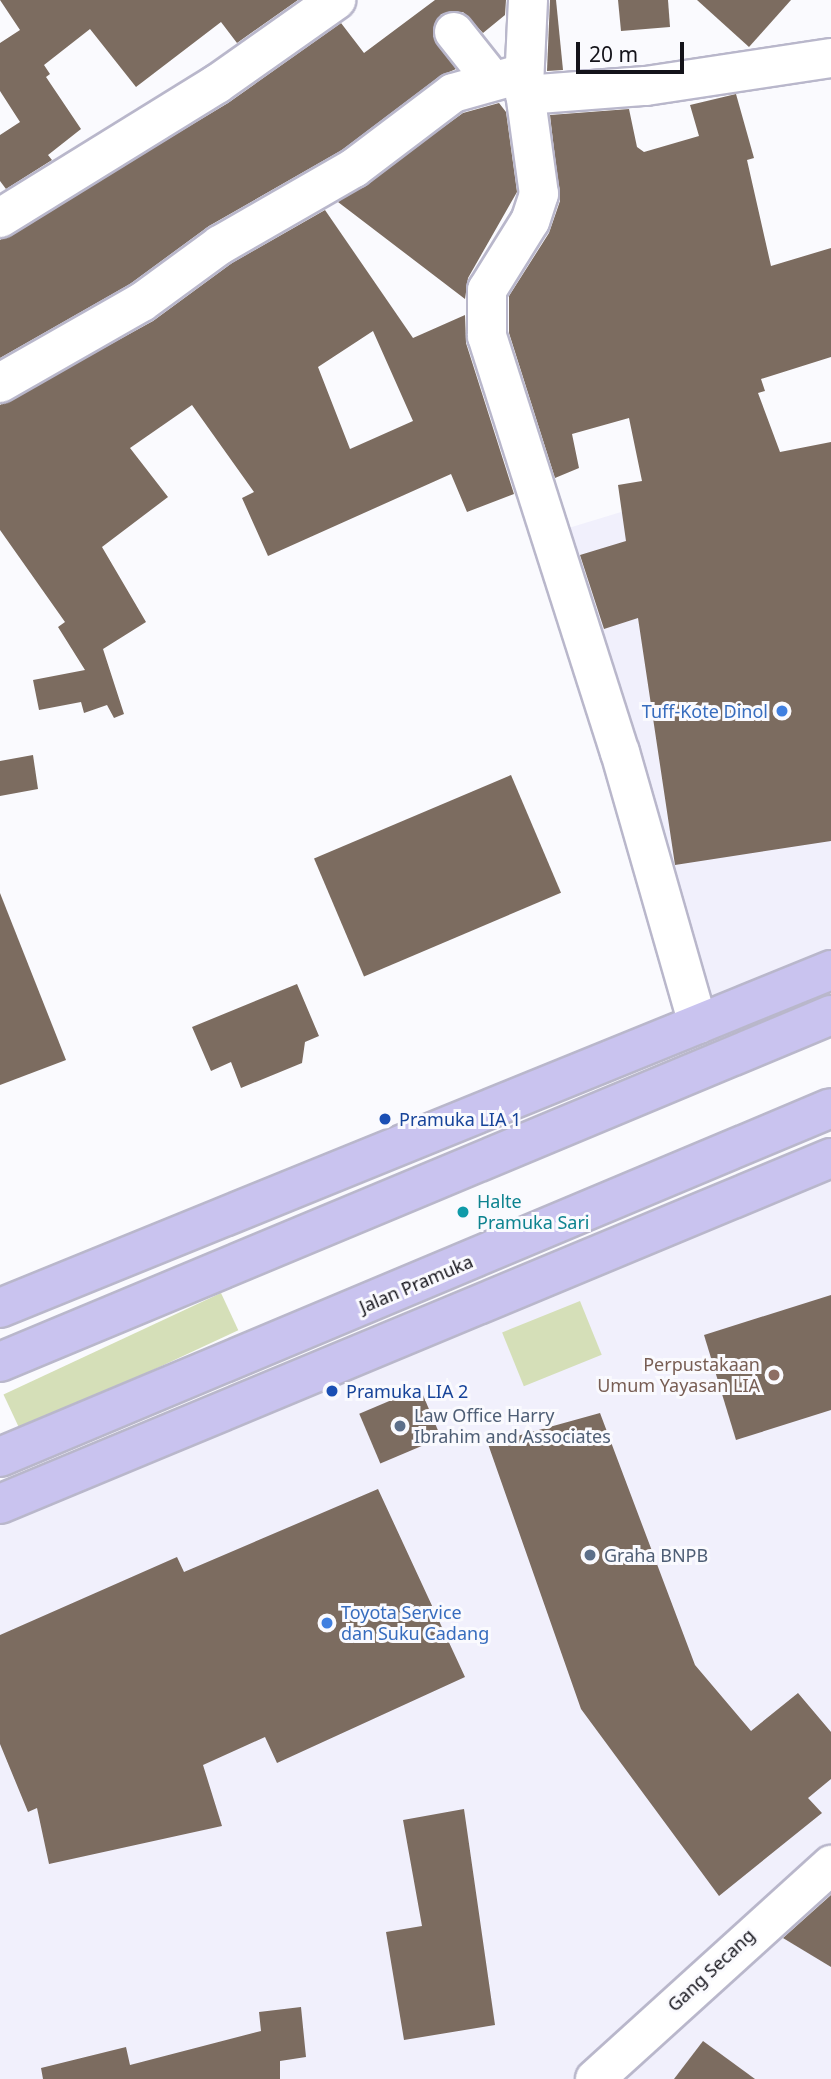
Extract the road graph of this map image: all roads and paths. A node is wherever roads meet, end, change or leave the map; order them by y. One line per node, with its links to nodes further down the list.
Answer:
1 (336, 0): 6 (street)
2 (528, 0): 5 (street)
3 (454, 32): 5 (street)
4 (831, 58): 5 (street)
5 (514, 83): 7 (street); 10 (street)
6 (0, 218)
7 (0, 383)
8 (831, 970): 10 (main road)
9 (831, 1016): 16 (main road)
10 (698, 1024): 14 (main road)
11 (831, 1108): 13 (main road, Jalan Pramuka)
12 (831, 1158): 15 (main road)
13 (377, 1301): 15 (main road); 17 (main road, Jalan Pramuka)
14 (0, 1308)
15 (392, 1343): 18 (main road)
16 (0, 1362)
17 (0, 1457)
18 (0, 1504)
19 (831, 1865): 20 (street, Gang Secang)
20 (595, 2079)

